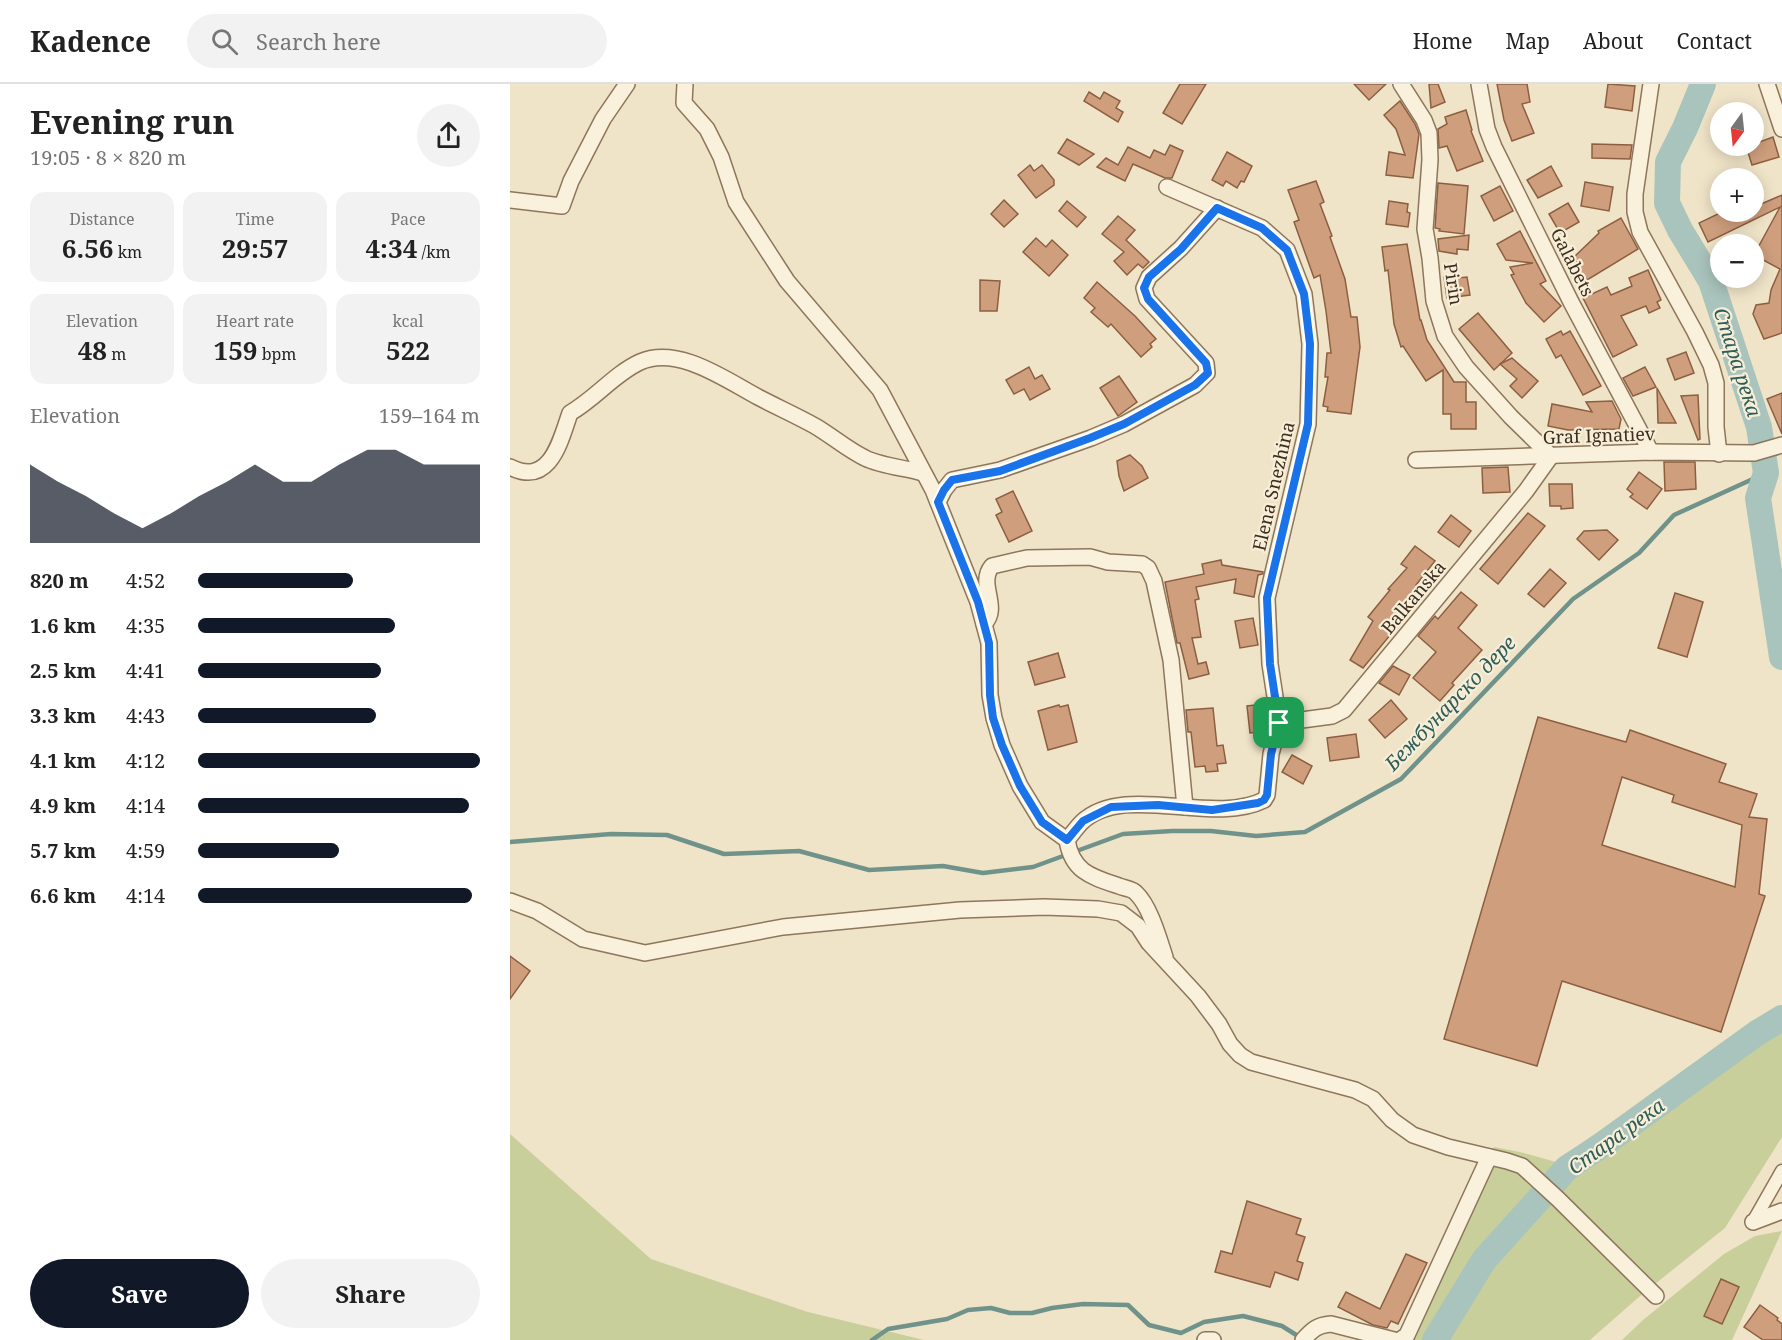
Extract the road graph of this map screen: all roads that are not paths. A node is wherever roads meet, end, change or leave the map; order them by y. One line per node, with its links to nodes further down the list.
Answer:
1 (627, 84): 9 (street)
2 (685, 84): 17 (street)
3 (1403, 84): 14 (street, Pirin)
4 (1479, 84): 12 (street, Galabets)
5 (1651, 84): 13 (street)
6 (1767, 84): 7 (street)
7 (1782, 129)
8 (1167, 187): 10 (street, Elena Snezhina)
9 (510, 200)
10 (1217, 208): 18 (street); 20 (street, Elena Snezhina)
11 (1782, 445): 13 (street, Graf Ignatiev)
12 (1651, 452): 13 (street, Graf Ignatiev); 14 (street, Graf Ignatiev)
13 (1719, 454)
14 (1551, 456): 15 (street, Graf Ignatiev); 20 (street, Balkanska)
15 (1416, 460)
16 (510, 467): 17 (street)
17 (923, 473): 18 (street)
18 (938, 502): 19 (street)
19 (984, 624): 21 (street); 22 (street)
20 (1279, 723): 21 (street, Elena Snezhina)
21 (1185, 807): 22 (street)
22 (1068, 844): 24 (street)
23 (510, 901): 24 (street)
24 (1166, 960): 25 (street)
25 (1489, 1157): 29 (street); 34 (street)
26 (1782, 1171): 28 (street)
27 (1782, 1211): 28 (street)
28 (1753, 1222)
29 (1656, 1296)
30 (1306, 1337): 33 (street)
31 (1205, 1340): 32 (street)
32 (1214, 1340)
33 (1394, 1340)
34 (1400, 1340)

